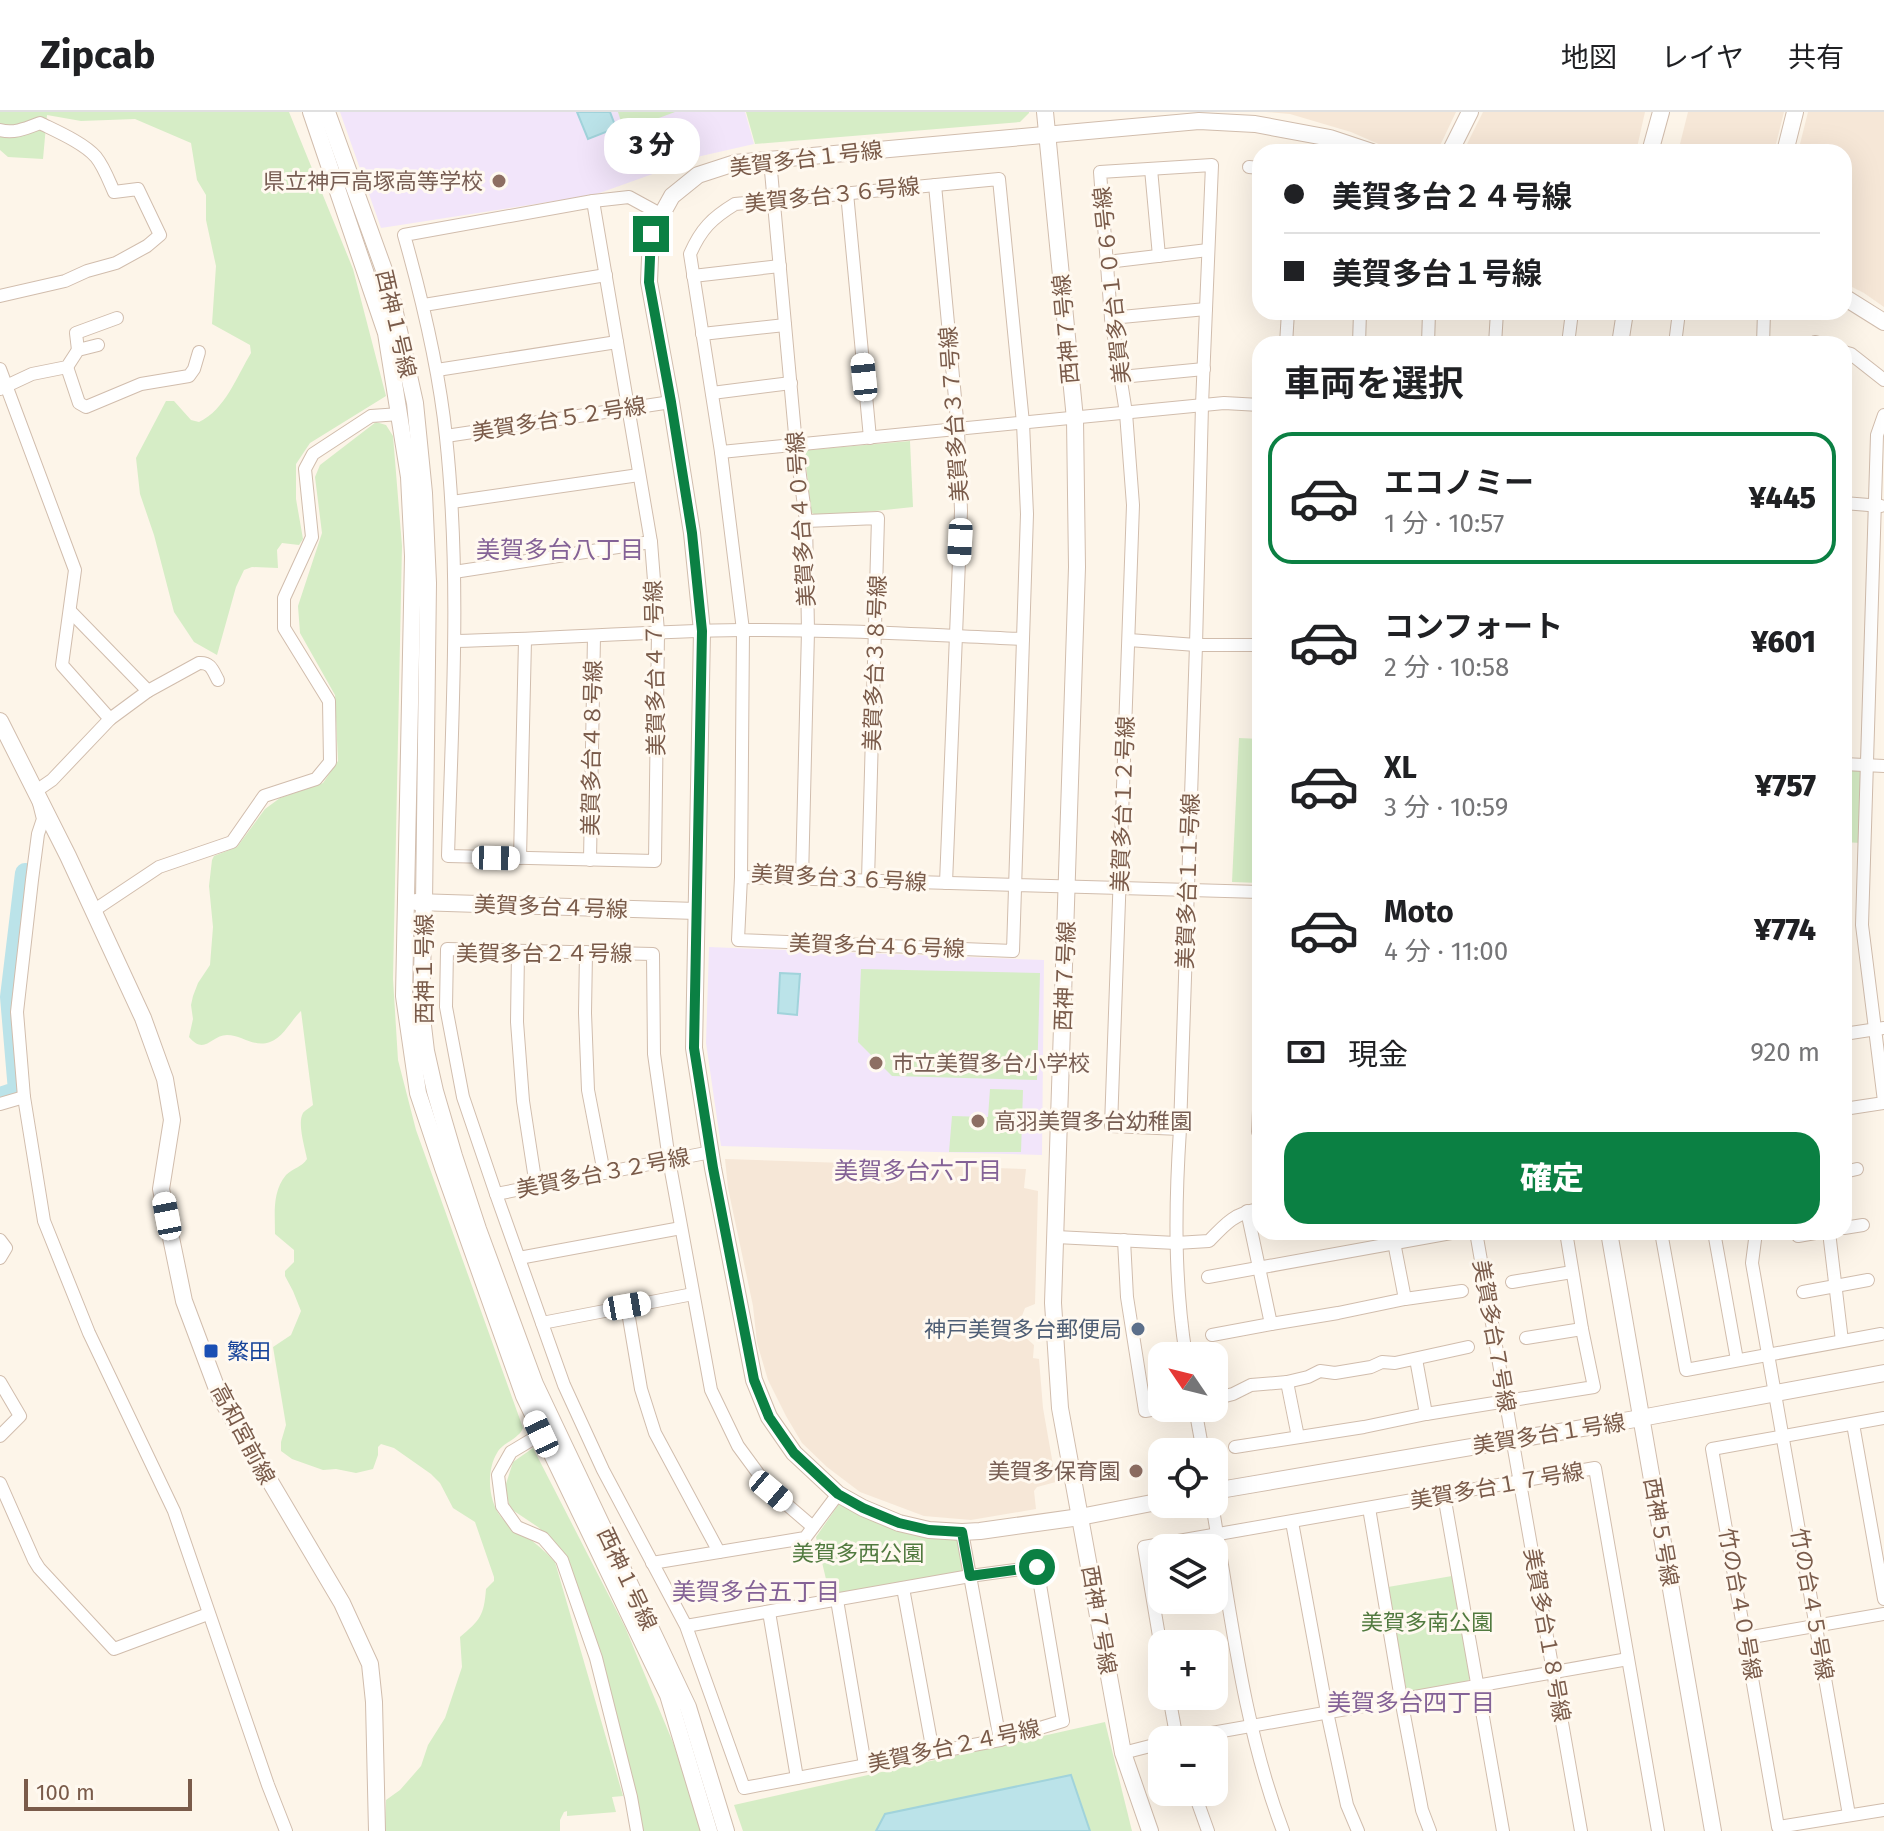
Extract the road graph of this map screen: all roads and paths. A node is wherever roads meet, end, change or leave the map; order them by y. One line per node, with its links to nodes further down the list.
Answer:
1 (311, 112): 55 (street, 西神１号線)
2 (327, 112): 105 (street, 西神１号線)
3 (1045, 112): 9 (street, 西神７号線)
4 (1470, 112): 11 (street)
5 (1661, 112): 12 (street)
6 (1795, 112): 13 (street)
7 (1198, 116): 9 (street, 美賀多台１号線); 10 (street, 美賀多台１号線)
8 (0, 130): 27 (street)
9 (1048, 134): 14 (street, 美賀多台１号線); 57 (street, 西神７号線)
10 (1348, 144)
11 (1454, 144)
12 (1652, 144)
13 (1787, 144)
14 (770, 160): 18 (street, 美賀多台４０号線); 20 (street, 美賀多台１号線)
15 (1151, 169): 21 (street, 美賀多台１０６号線); 22 (street); 23 (street, 美賀多台１０６号線)
16 (935, 185): 17 (street, 美賀多台３６号線); 58 (street, 美賀多台３６号線); 59 (street, 美賀多台３７号線)
17 (847, 193): 18 (street, 美賀多台３６号線); 61 (street)
18 (774, 199): 24 (street, 美賀多台４０号線); 26 (street, 美賀多台３６号線)
19 (593, 201): 20 (street); 25 (street, 美賀多台４７号線); 29 (street, 美賀多台４７号線)
20 (662, 215): 50 (street, 美賀多台１号線)
21 (1208, 250): 22 (street); 30 (street, 美賀多台１０６号線)
22 (1159, 256): 23 (street)
23 (1107, 262): 32 (street, 美賀多台１０６号線)
24 (780, 266): 26 (street); 34 (street, 美賀多台４０号線)
25 (606, 275): 29 (street); 36 (street, 美賀多台４７号線)
26 (693, 276): 35 (street, 美賀多台３６号線)
27 (0, 296)
28 (1852, 302): 33 (street)
29 (424, 305): 44 (street, 美賀多台４７号線)
30 (1206, 309): 32 (street); 43 (street, 美賀多台１０６号線)
31 (117, 318): 38 (street)
32 (1111, 318): 45 (street, 美賀多台１０６号線)
33 (1884, 322)
34 (785, 325): 35 (street); 47 (street, 美賀多台４０号線)
35 (702, 334): 49 (street, 美賀多台３６号線)
36 (617, 342): 44 (street); 53 (street, 美賀多台４７号線)
37 (98, 345): 38 (street)
38 (78, 350): 41 (street)
39 (199, 352): 41 (street)
40 (1852, 355): 46 (street)
41 (67, 367): 48 (street)
42 (0, 369): 48 (street)
43 (1204, 369): 45 (street); 51 (street, 美賀多台１０６号線)
44 (437, 370): 60 (street, 美賀多台４７号線)
45 (1121, 377): 54 (street, 美賀多台１０６号線)
46 (1884, 380)
47 (791, 383): 49 (street); 62 (street, 美賀多台４０号線)
48 (3, 387): 71 (street)
49 (712, 393): 63 (street, 美賀多台３６号線)
50 (671, 402): 53 (street, 美賀多台５２号線); 73 (street, 美賀多台１号線)
51 (1202, 405): 52 (street); 54 (street); 83 (street, 美賀多台１１号線)
52 (1252, 405)
53 (628, 409): 60 (street, 美賀多台５２号線); 64 (street, 美賀多台４７号線)
54 (1126, 413): 57 (street); 81 (street, 美賀多台１２号線)
55 (400, 414): 104 (street, 西神１号線); 106 (street)
56 (1884, 415): 67 (street)
57 (1075, 419): 58 (street); 100 (street, 西神７号線)
58 (1023, 423): 59 (street); 79 (street, 美賀多台３６号線)
59 (958, 430): 61 (street); 78 (street, 美賀多台３７号線)
60 (446, 436): 65 (street, 美賀多台４７号線)
61 (870, 438): 62 (street)
62 (796, 445): 63 (street); 68 (street, 美賀多台４０号線)
63 (721, 452): 72 (street, 美賀多台３６号線)
64 (639, 475): 65 (street); 69 (street, 美賀多台４７号線)
65 (452, 502): 70 (street, 美賀多台４７号線)
66 (1852, 504): 67 (street)
67 (1880, 506): 90 (street)
68 (806, 521): 74 (street, 美賀多台４０号線); 76 (street, 美賀多台３８号線)
69 (651, 542): 70 (street); 75 (street, 美賀多台４７号線)
70 (454, 572): 82 (street, 美賀多台４７号線)
71 (70, 611): 86 (street); 87 (street)
72 (743, 630): 73 (street); 74 (street); 95 (street, 美賀多台３６号線)
73 (702, 631): 75 (street); 107 (street, 美賀多台１号線)
74 (808, 631): 76 (street); 96 (street, 美賀多台４０号線)
75 (658, 632): 77 (street); 94 (street, 美賀多台４７号線)
76 (876, 633): 78 (street); 97 (street, 美賀多台３８号線)
77 (594, 636): 80 (street); 94 (street, 美賀多台４８号線)
78 (956, 636): 79 (street); 98 (street, 美賀多台３７号線)
79 (1023, 639): 99 (street, 美賀多台３６号線)
80 (525, 640): 82 (street); 93 (street)
81 (1129, 640): 83 (street); 101 (street, 美賀多台１２号線)
82 (455, 641): 93 (street, 美賀多台４７号線)
83 (1196, 645): 84 (street); 102 (street, 美賀多台１１号線)
84 (1252, 645)
85 (218, 680): 86 (street)
86 (148, 691): 87 (street)
87 (110, 719): 92 (street)
88 (0, 721): 92 (street, 高和宮前線)
89 (1852, 765): 90 (street)
90 (1867, 766): 91 (street); 110 (street)
91 (1884, 766)
92 (36, 791): 106 (street, 高和宮前線); 112 (street)
93 (520, 858): 94 (street, 美賀多台４７号線)
94 (590, 860)
95 (741, 877): 96 (street, 美賀多台３６号線); 99 (street, 美賀多台４６号線)
96 (802, 879): 97 (street, 美賀多台３６号線)
97 (868, 880): 98 (street, 美賀多台３６号線)
98 (946, 883): 99 (street, 美賀多台３６号線)
99 (1016, 884): 100 (street, 美賀多台３６号線)
100 (1068, 886): 101 (street, 美賀多台３６号線); 126 (street, 西神７号線)
101 (1120, 888): 102 (street, 美賀多台３６号線); 116 (street, 美賀多台１２号線)
102 (1187, 890): 103 (street, 美賀多台３６号線); 116 (street, 美賀多台１１号線)
103 (1252, 892)
104 (406, 901): 105 (street, 美賀多台４号線); 176 (street, 西神１号線)
105 (424, 903): 107 (street, 美賀多台４号線); 229 (street, 西神１号線)
106 (93, 911): 226 (street, 高和宮前線)
107 (696, 911): 117 (street, 美賀多台１号線)
108 (518, 951): 109 (street, 美賀多台２４号線); 120 (street); 121 (street, 美賀多台２４号線)
109 (586, 952): 118 (street, 美賀多台２４号線); 119 (street)
110 (1879, 1028): 111 (street); 113 (street)
111 (1852, 1033)
112 (24, 1097): 114 (street); 204 (street)
113 (1884, 1102): 115 (street)
114 (0, 1104)
115 (1852, 1108)
116 (1180, 1129): 139 (street, 美賀多台１１号線)
117 (711, 1152): 118 (street, 美賀多台３２号線); 185 (street, 美賀多台１号線)
118 (669, 1160): 119 (street, 美賀多台３２号線); 125 (street, 美賀多台２４号線)
119 (604, 1173): 120 (street, 美賀多台３２号線)
120 (536, 1186): 121 (street, 美賀多台３２号線)
121 (496, 1194): 141 (street, 美賀多台２４号線)
122 (1252, 1211): 139 (street)
123 (1863, 1225): 124 (street)
124 (1852, 1227)
125 (681, 1228): 141 (street); 150 (street, 美賀多台２４号線)
126 (1056, 1237): 128 (street); 189 (street, 西神７号線)
127 (0, 1240): 140 (street)
128 (1124, 1240): 139 (street); 171 (street)
129 (1257, 1240): 142 (street)
130 (1384, 1240): 142 (street)
131 (1393, 1240): 151 (street)
132 (1477, 1240): 170 (street, 美賀多台７号線)
133 (1567, 1240): 143 (street)
134 (1610, 1240): 173 (street, 西神５号線)
135 (1662, 1240): 164 (street)
136 (1715, 1240): 164 (street)
137 (1755, 1240): 162 (street, 竹の台４５号線)
138 (1830, 1240): 147 (street)
139 (1176, 1243): 160 (street, 美賀多台１１号線)
140 (0, 1258)
141 (519, 1258): 153 (street, 美賀多台２４号線)
142 (1259, 1269): 144 (street); 154 (street)
143 (1572, 1272): 146 (street); 155 (street)
144 (1208, 1277)
145 (1868, 1280): 147 (street)
146 (1512, 1282)
147 (1835, 1286): 149 (street); 159 (street)
148 (1462, 1291): 151 (street)
149 (1803, 1292)
150 (693, 1294): 152 (street); 191 (street, 美賀多台２４号線)
151 (1405, 1299): 154 (street)
152 (627, 1306): 153 (street); 195 (street)
153 (542, 1323): 196 (street, 美賀多台２４号線)
154 (1271, 1324): 157 (street)
155 (1582, 1329): 158 (street); 170 (street)
156 (1881, 1334): 159 (street)
157 (1212, 1335)
158 (1526, 1338)
159 (1842, 1341): 162 (street)
160 (1184, 1342)
161 (1468, 1347): 163 (street)
162 (1768, 1354): 164 (street); 168 (street, 竹の台４５号線)
163 (1416, 1359): 167 (street); 172 (street)
164 (1737, 1360)
165 (1884, 1373): 168 (street, 美賀多台１号線)
166 (0, 1382): 178 (street)
167 (1287, 1382): 169 (street); 179 (street)
168 (1776, 1393): 173 (street, 美賀多台１号線); 177 (street, 竹の台４５号線)
169 (1228, 1395)
170 (1506, 1401): 172 (street); 180 (street, 美賀多台７号線)
171 (1148, 1410)
172 (1426, 1414): 179 (street)
173 (1641, 1418): 180 (street, 美賀多台１号線); 238 (street, 西神５号線)
174 (1884, 1418): 175 (street, 竹の台４０号線)
175 (1853, 1424): 177 (street, 竹の台４０号線); 201 (street)
176 (541, 1434): 227 (street); 228 (street, 西神１号線)
177 (1783, 1435): 207 (street, 竹の台４５号線); 208 (street, 竹の台４０号線)
178 (0, 1436)
179 (1298, 1437): 181 (street)
180 (1512, 1439): 182 (street, 美賀多台１８号線); 184 (street, 美賀多台１号線)
181 (1235, 1447)
182 (1520, 1482): 186 (street, 美賀多台１７号線); 209 (street, 美賀多台１７号線); 210 (street, 美賀多台１８号線)
183 (0, 1483): 204 (street)
184 (1228, 1489)
185 (838, 1494): 191 (street); 192 (street, 美賀多台１号線)
186 (1444, 1495): 188 (street, 美賀多台１７号線); 211 (street)
187 (1148, 1504): 189 (street, 美賀多台１号線)
188 (1369, 1508): 190 (street, 美賀多台１７号線); 212 (street)
189 (1080, 1517): 192 (street, 美賀多台１号線); 219 (street, 西神７号線)
190 (1292, 1522): 193 (street, 美賀多台１７号線); 213 (street)
191 (813, 1527): 195 (street)
192 (962, 1532): 198 (street)
193 (1223, 1534)
194 (1148, 1546): 197 (street, 美賀多台１７号線)
195 (719, 1552): 196 (street)
196 (652, 1563): 206 (street, 美賀多台２４号線)
197 (1148, 1571)
198 (970, 1576): 199 (street, 美賀多台２４号線); 216 (street); 216 (street, 美賀多台２４号線)
199 (903, 1588): 202 (street, 美賀多台２４号線); 218 (street)
200 (1228, 1598): 214 (street)
201 (1884, 1599)
202 (837, 1600): 203 (street, 美賀多台２４号線); 220 (street)
203 (769, 1612): 206 (street, 美賀多台２４号線); 221 (street)
204 (208, 1614): 225 (street)
205 (1884, 1614): 207 (street)
206 (686, 1626): 221 (street, 美賀多台２４号線)
207 (1815, 1626): 208 (street); 224 (street, 竹の台４５号線)
208 (1746, 1638): 224 (street, 竹の台４０号線)
209 (1628, 1659): 210 (street); 237 (street, 美賀多台１７号線)
210 (1554, 1672): 211 (street); 236 (street, 美賀多台１８号線)
211 (1478, 1685): 212 (street); 235 (street)
212 (1401, 1699): 213 (street); 234 (street)
213 (1327, 1712): 214 (street); 233 (street)
214 (1250, 1725): 215 (street); 232 (street)
215 (1228, 1729)
216 (1000, 1740): 218 (street, 美賀多台２４号線)
217 (1148, 1747): 219 (street)
218 (933, 1752): 220 (street, 美賀多台２４号線)
219 (1123, 1753): 230 (street, 西神７号線)
220 (865, 1765): 221 (street, 美賀多台２４号線)
221 (797, 1778)
222 (1199, 1806): 231 (street)
223 (1884, 1810): 224 (street, 竹の台４０号線)
224 (1849, 1815)
225 (286, 1831)
226 (377, 1831)
227 (637, 1831)
228 (709, 1831)
229 (726, 1831)
230 (1150, 1831)
231 (1208, 1831)
232 (1283, 1831)
233 (1358, 1831)
234 (1430, 1831)
235 (1503, 1831)
236 (1581, 1831)
237 (1658, 1831)
238 (1713, 1831)

